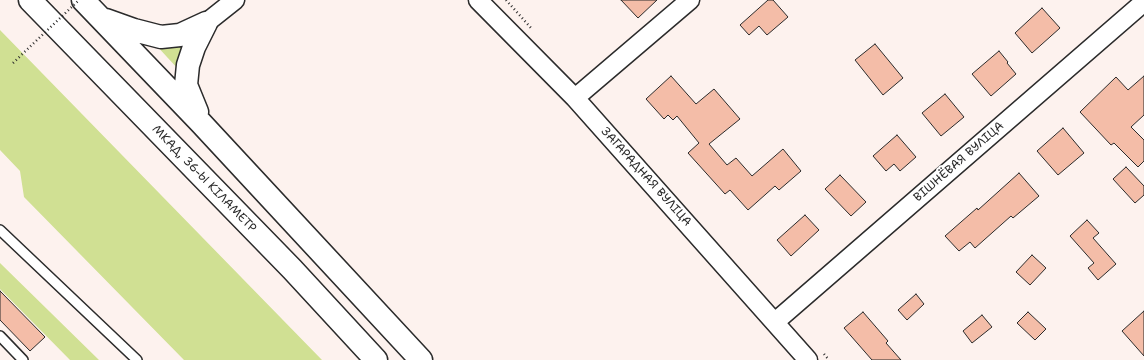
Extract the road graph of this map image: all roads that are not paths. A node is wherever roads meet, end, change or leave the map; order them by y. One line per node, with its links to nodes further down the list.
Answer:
1 (19, 0): 7 (highway, МКАД, 36-Ы КІЛАМЕТР)
2 (83, 0): 8 (highway)
3 (235, 0): 9 (street)
4 (478, 0): 10 (street, ЗАГАРАДНАЯ ВУЛІЦА)
5 (690, 0): 10 (street)
6 (1144, 2): 13 (street, ВІШНЁВАЯ ВУЛІЦА)
7 (37, 7): 17 (highway, МКАД, 36-Ы КІЛАМЕТР)
8 (99, 16): 9 (highway); 11 (highway)
9 (206, 23): 11 (highway)
10 (576, 98): 13 (street, ЗАГАРАДНАЯ ВУЛІЦА)
11 (201, 123): 18 (highway)
12 (0, 230): 16 (lane)
13 (775, 322): 19 (street, ЗАГАРАДНАЯ ВУЛІЦА)
14 (0, 336): 15 (lane)
15 (23, 360)
16 (136, 360)
17 (376, 360)
18 (421, 360)
19 (808, 360)

